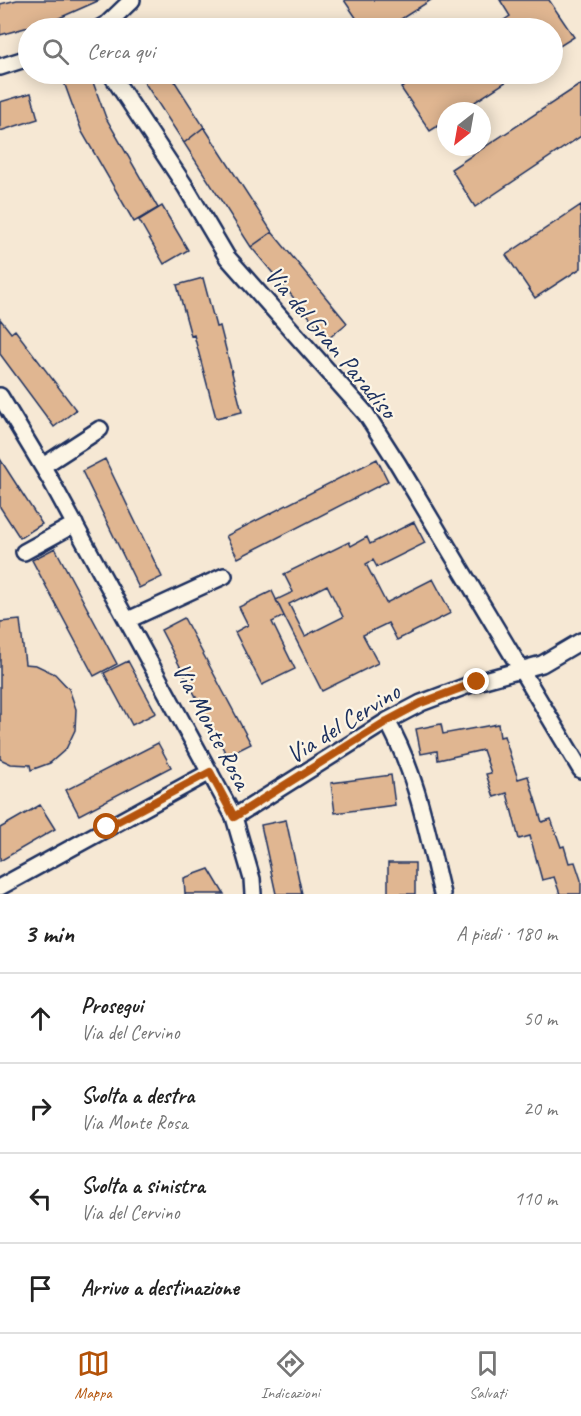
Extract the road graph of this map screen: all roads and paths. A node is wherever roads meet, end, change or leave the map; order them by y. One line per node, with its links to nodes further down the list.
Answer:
1 (132, 0): 2 (street)
2 (113, 18)
3 (18, 61): 4 (street)
4 (0, 67)
5 (118, 84): 15 (street, Via del Gran Paradiso)
6 (0, 396): 7 (street, Via Monte Rosa)
7 (5, 415): 9 (street, Via Monte Rosa)
8 (100, 429): 9 (street)
9 (43, 466): 10 (street, Via Monte Rosa)
10 (75, 524): 11 (street); 13 (street, Via Monte Rosa)
11 (24, 552)
12 (224, 576): 13 (street)
13 (128, 620): 18 (street, Via Monte Rosa)
14 (581, 641): 15 (street, Via del Cervino)
15 (520, 670): 16 (street, Via del Cervino); 17 (street, Via del Gran Paradiso)
16 (387, 721): 19 (street, Via del Cervino); 22 (street)
17 (581, 770)
18 (210, 772): 19 (street, Via Monte Rosa); 20 (street)
19 (234, 817): 21 (street, Via Monte Rosa)
20 (0, 887)
21 (254, 894)
22 (442, 894)

